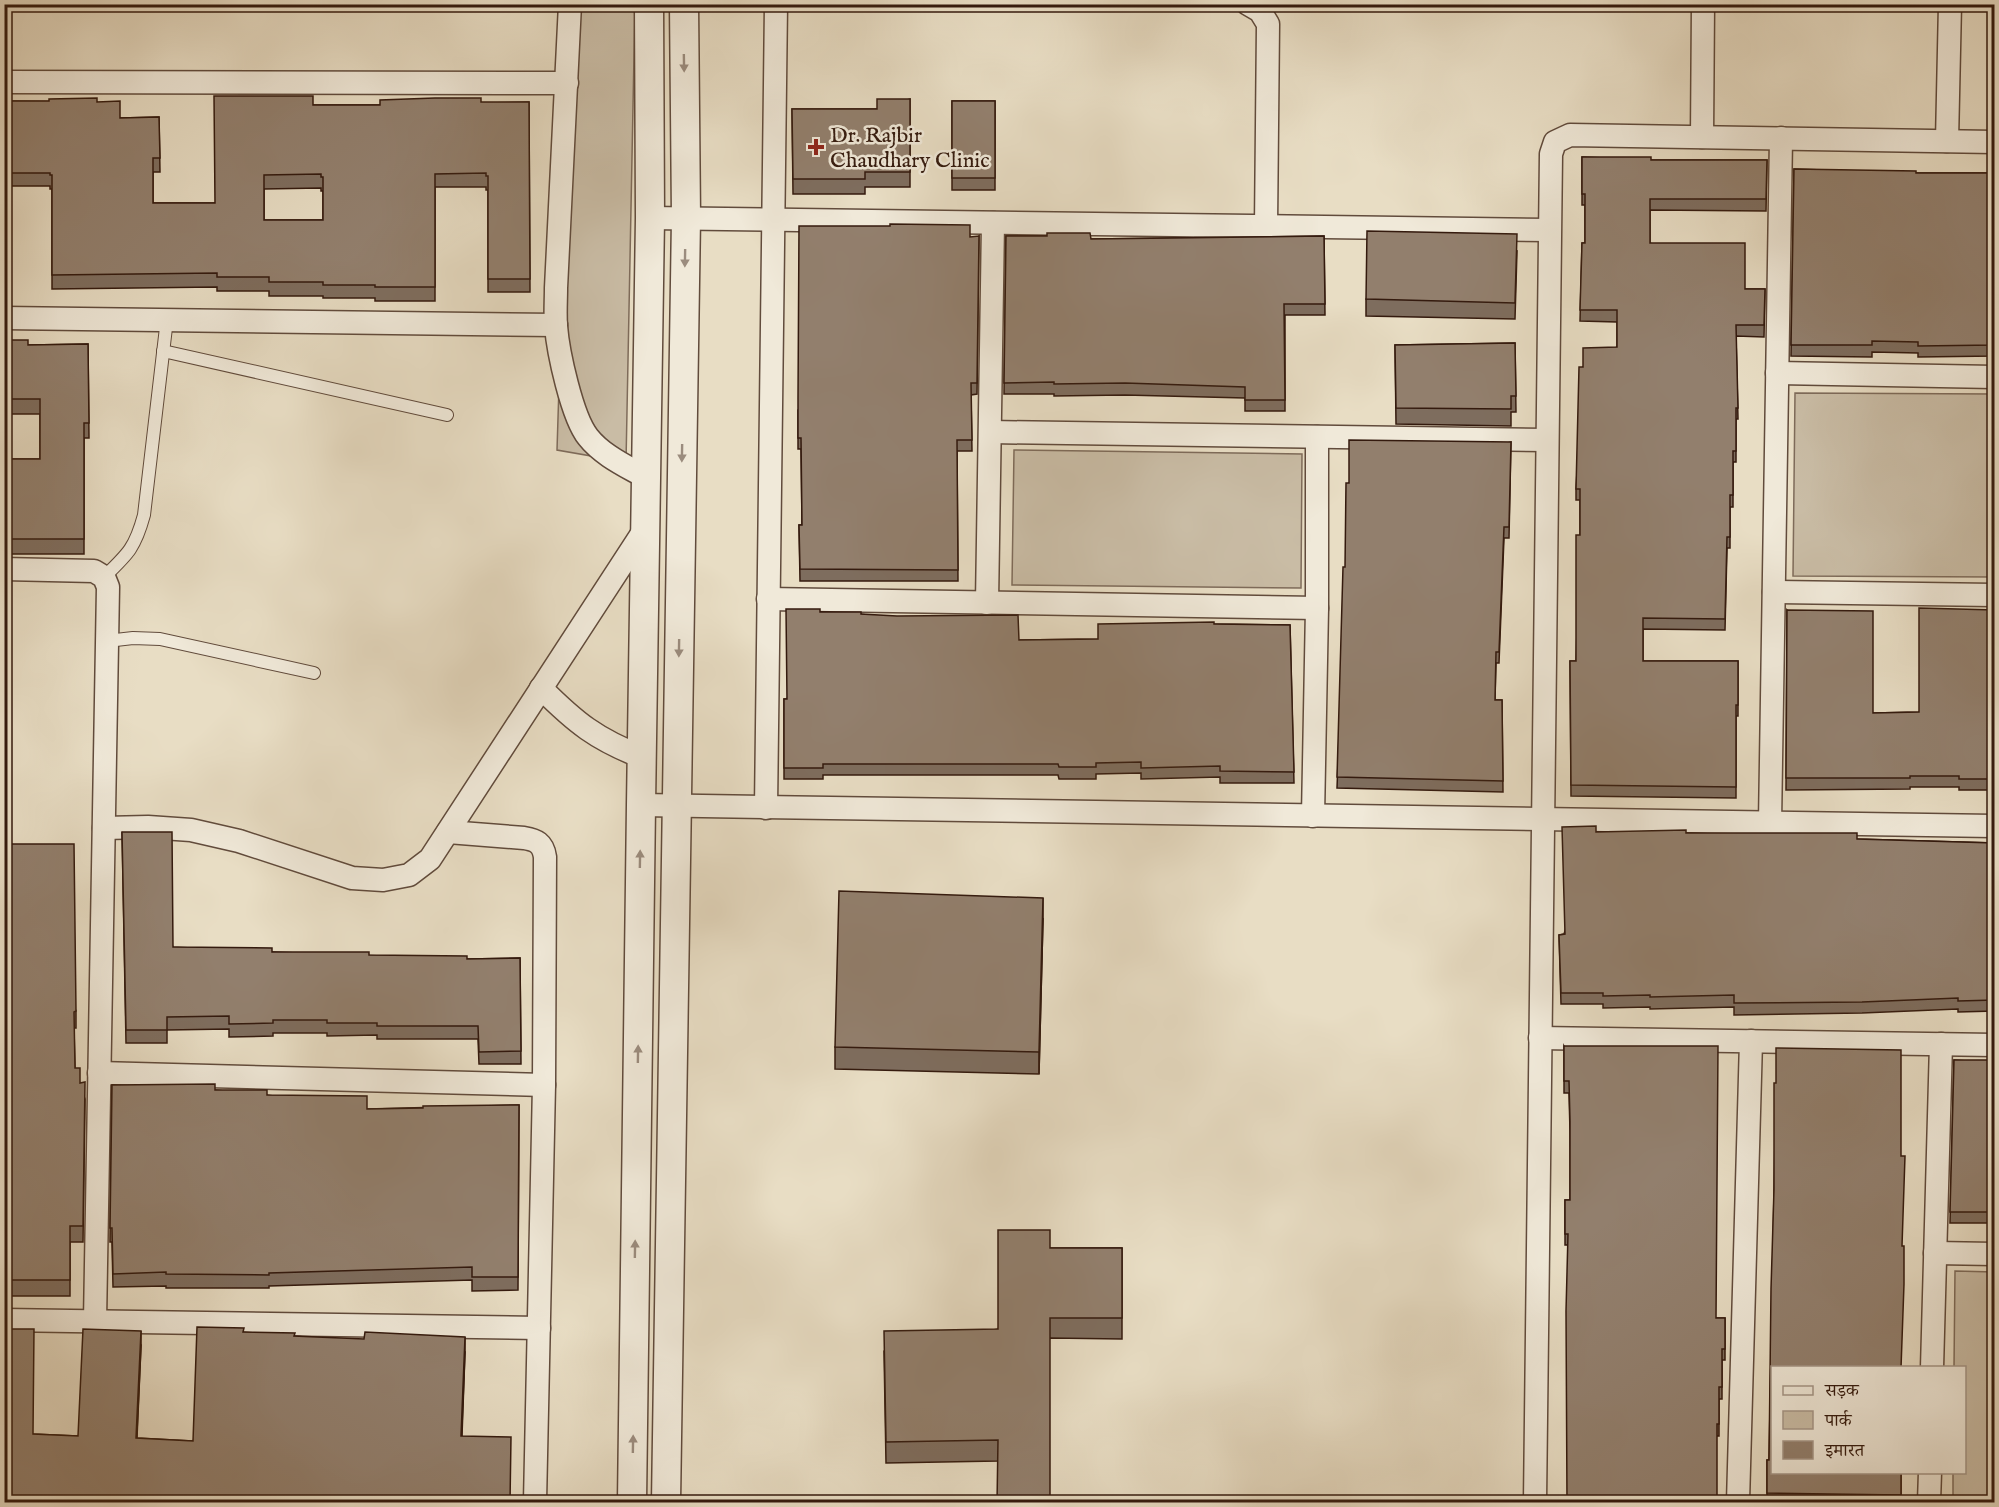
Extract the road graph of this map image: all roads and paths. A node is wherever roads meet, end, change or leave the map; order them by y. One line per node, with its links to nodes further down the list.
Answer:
1 (570, 4): 9 (street)
2 (649, 4): 14 (street)
3 (684, 4): 15 (street, one-way to 15)
4 (776, 4): 16 (street)
5 (1248, 4): 18 (street)
6 (1703, 4): 10 (street)
7 (1950, 4): 12 (street)
8 (4, 82): 9 (street)
9 (567, 83): 22 (street)
10 (1702, 137): 11 (street); 19 (street)
11 (1781, 138): 12 (street); 24 (street)
12 (1947, 141): 13 (street)
13 (1995, 142)
14 (650, 218): 15 (street); 30 (street)
15 (686, 219): 16 (street); 44 (street, one-way to 44)
16 (773, 220): 17 (street); 36 (street)
17 (993, 223): 18 (street); 27 (street)
18 (1266, 226): 19 (street)
19 (1549, 230): 29 (street)
20 (4, 318): 21 (street)
21 (167, 319): 22 (street); 23 (lane)
22 (556, 325): 30 (street)
23 (163, 351): 26 (lane); 33 (lane)
24 (1777, 373): 25 (street); 34 (street)
25 (1995, 377)
26 (447, 415)
27 (991, 432): 28 (street); 37 (street)
28 (1317, 437): 29 (street); 38 (street)
29 (1547, 440): 47 (street)
30 (645, 477): 31 (street)
31 (645, 529): 41 (street); 42 (street)
32 (4, 569): 33 (street)
33 (104, 577): 39 (street)
34 (1774, 592): 35 (street); 48 (street)
35 (1995, 595)
36 (768, 599): 37 (street); 45 (street)
37 (987, 603): 38 (street)
38 (1317, 608): 46 (street)
39 (107, 641): 40 (lane); 50 (street)
40 (314, 674)
41 (541, 688): 42 (street); 51 (street)
42 (642, 757): 43 (street)
43 (640, 805): 44 (street); 66 (street, one-way to 43)
44 (676, 806): 45 (street); 67 (street)
45 (766, 808): 46 (street)
46 (1313, 816): 47 (street)
47 (1542, 819): 48 (street); 52 (street)
48 (1770, 823): 49 (street)
49 (1995, 826)
50 (104, 828): 51 (street); 56 (street)
51 (448, 831): 57 (street)
52 (1540, 1038): 53 (street); 68 (street)
53 (1751, 1041): 54 (street); 69 (street)
54 (1941, 1044): 55 (street); 58 (street)
55 (1995, 1045)
56 (99, 1073): 57 (street); 61 (street)
57 (544, 1085): 62 (street)
58 (1935, 1253): 59 (street); 63 (street)
59 (1995, 1254)
60 (4, 1320): 61 (street)
61 (95, 1321): 62 (street)
62 (538, 1328): 65 (street)
63 (1932, 1366)
64 (1930, 1474): 70 (street)
65 (535, 1503)
66 (632, 1503)
67 (666, 1503)
68 (1535, 1503)
69 (1738, 1503)
70 (1929, 1503)

